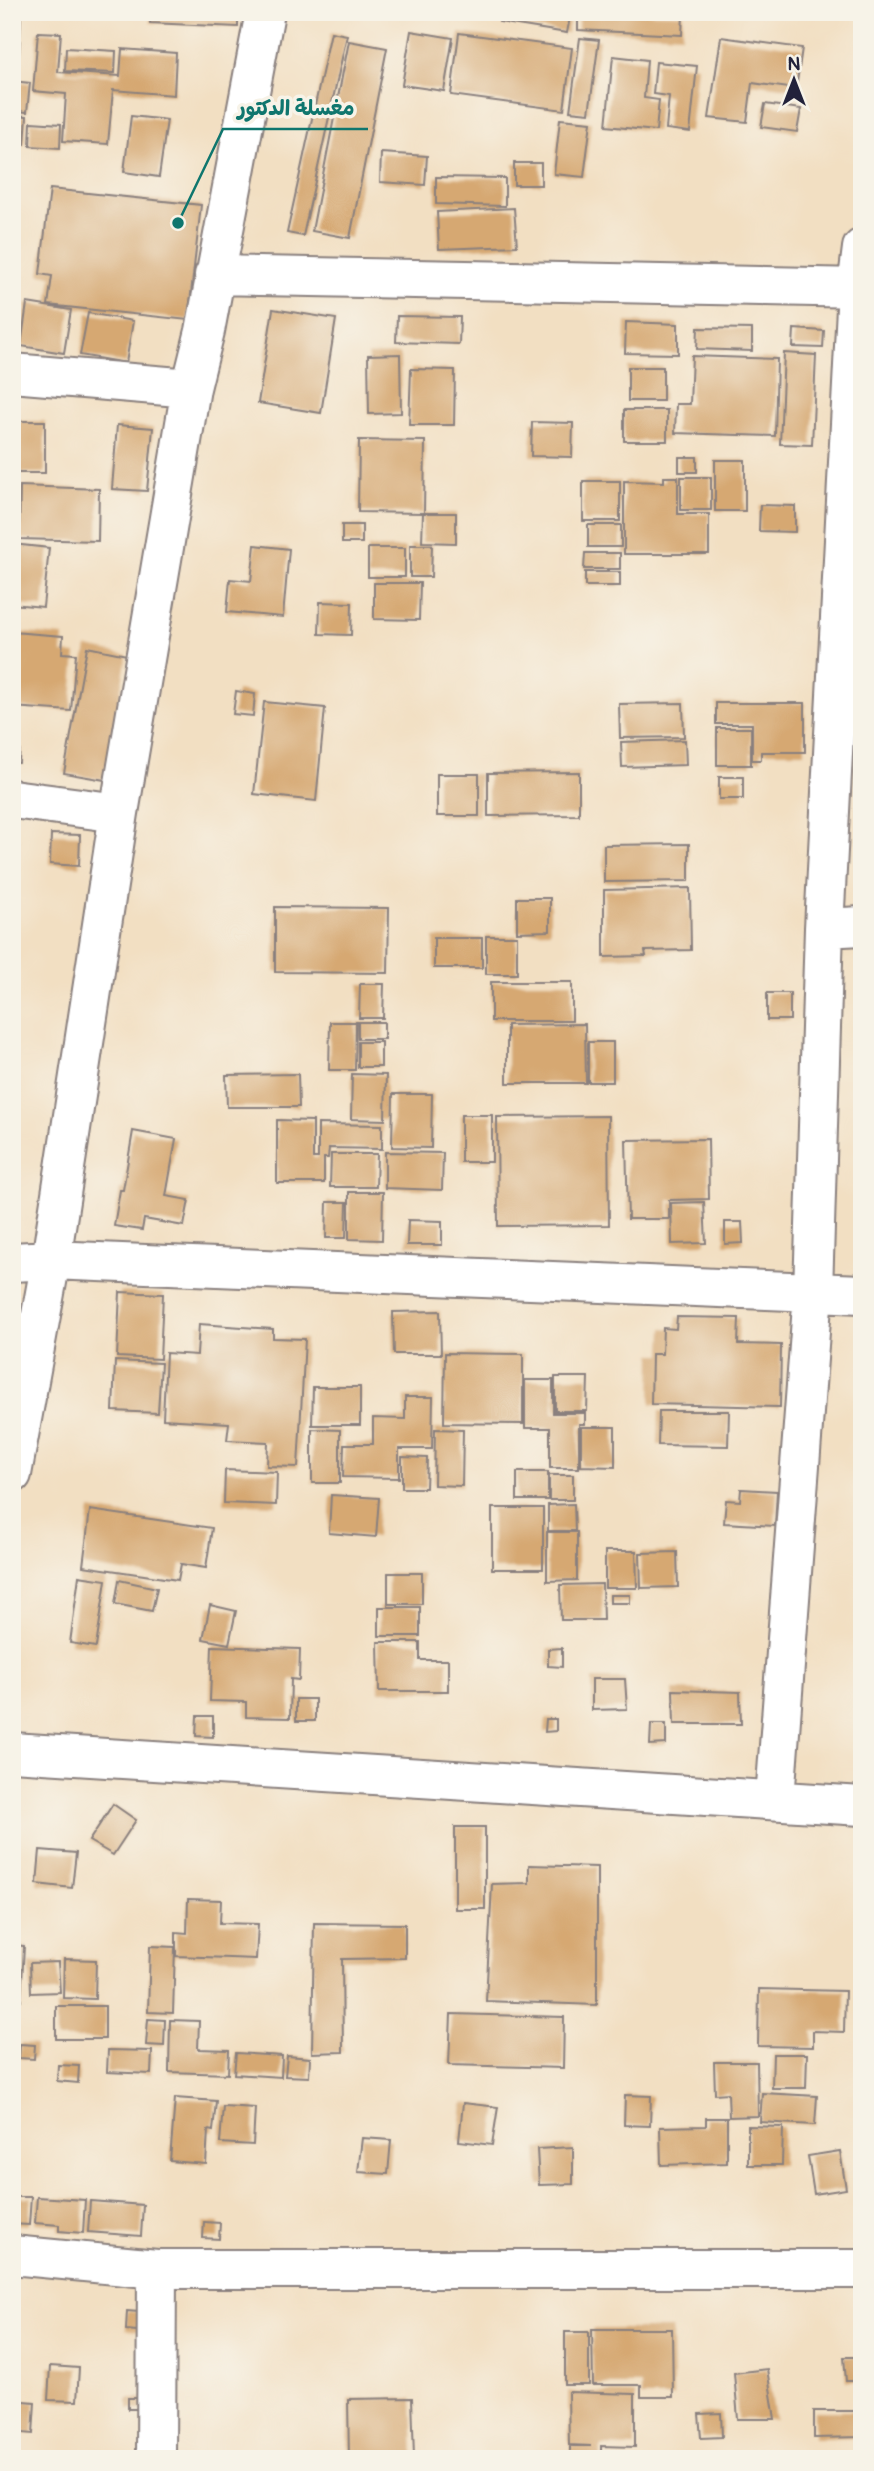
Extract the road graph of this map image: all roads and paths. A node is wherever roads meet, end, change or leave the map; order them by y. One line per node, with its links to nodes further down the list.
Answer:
1 (265, 12): 3 (street)
2 (862, 247): 4 (street)
3 (214, 275): 4 (street); 6 (street)
4 (859, 288): 10 (street)
5 (12, 373): 6 (street)
6 (191, 388): 8 (street)
7 (12, 799): 8 (street)
8 (119, 813): 11 (street)
9 (862, 926): 10 (street)
10 (824, 928): 13 (street)
11 (51, 1260): 12 (street); 13 (street); 15 (street)
12 (12, 1262)
13 (813, 1292): 14 (street); 17 (street)
14 (862, 1294)
15 (12, 1474)
16 (12, 1752): 17 (street)
17 (775, 1799): 18 (street)
18 (862, 1806)
19 (12, 2255): 20 (street)
20 (157, 2269): 21 (street); 22 (street)
21 (862, 2269)
22 (156, 2459)

